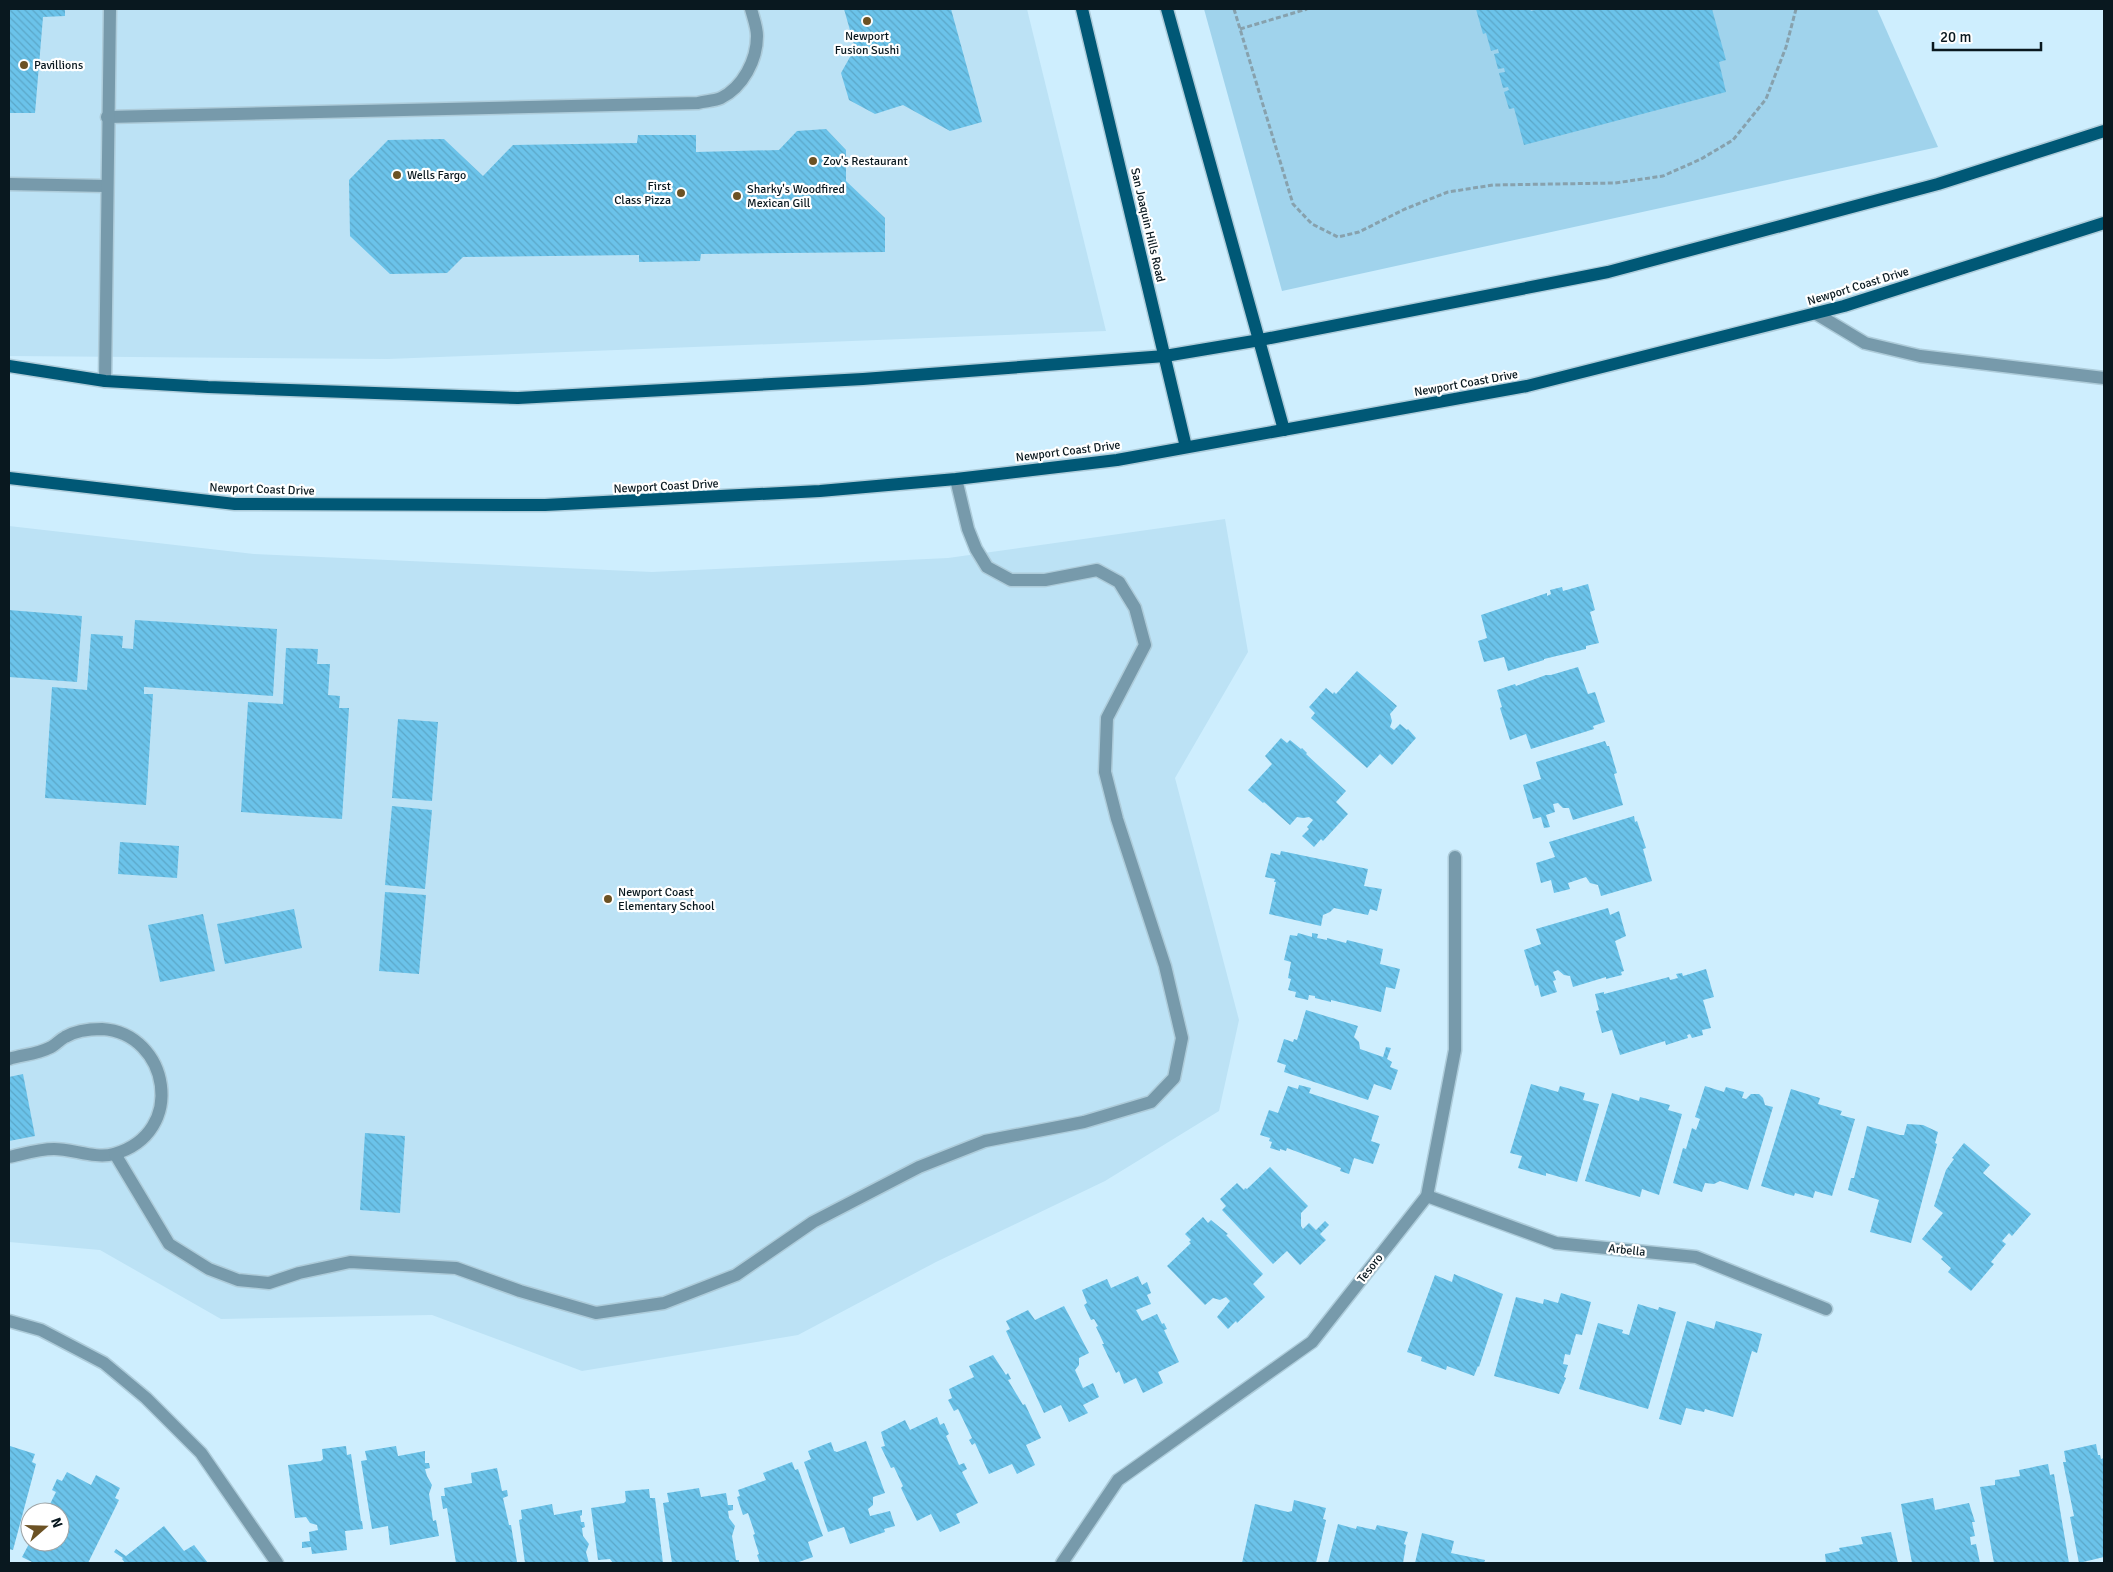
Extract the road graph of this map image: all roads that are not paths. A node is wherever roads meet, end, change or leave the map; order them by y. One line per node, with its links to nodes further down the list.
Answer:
1 (110, 9): 5 (street)
2 (751, 9): 5 (street)
3 (1082, 9): 12 (main road, San Joaquin Hills Road)
4 (1167, 9): 11 (main road)
5 (107, 117): 8 (street)
6 (2104, 131): 11 (main road)
7 (9, 184): 8 (street)
8 (106, 186): 15 (street)
9 (2104, 223): 10 (main road, Newport Coast Drive)
10 (1815, 313): 14 (street); 16 (main road, Newport Coast Drive)
11 (1260, 340): 12 (main road); 16 (main road)
12 (1165, 356): 15 (main road); 17 (main road, San Joaquin Hills Road)
13 (9, 366): 15 (main road)
14 (2104, 378)
15 (105, 381)
16 (1284, 430): 17 (main road, Newport Coast Drive)
17 (1186, 447): 19 (main road, Newport Coast Drive)
18 (9, 478): 19 (main road, Newport Coast Drive)
19 (956, 478): 22 (street)
20 (1455, 857): 24 (street, Tesoro)
21 (9, 1058): 22 (street)
22 (114, 1154): 23 (street)
23 (9, 1156)
24 (1427, 1196): 25 (street, Arbella); 28 (street, Tesoro)
25 (1826, 1309)
26 (9, 1321): 27 (street)
27 (278, 1563)
28 (1062, 1563)

